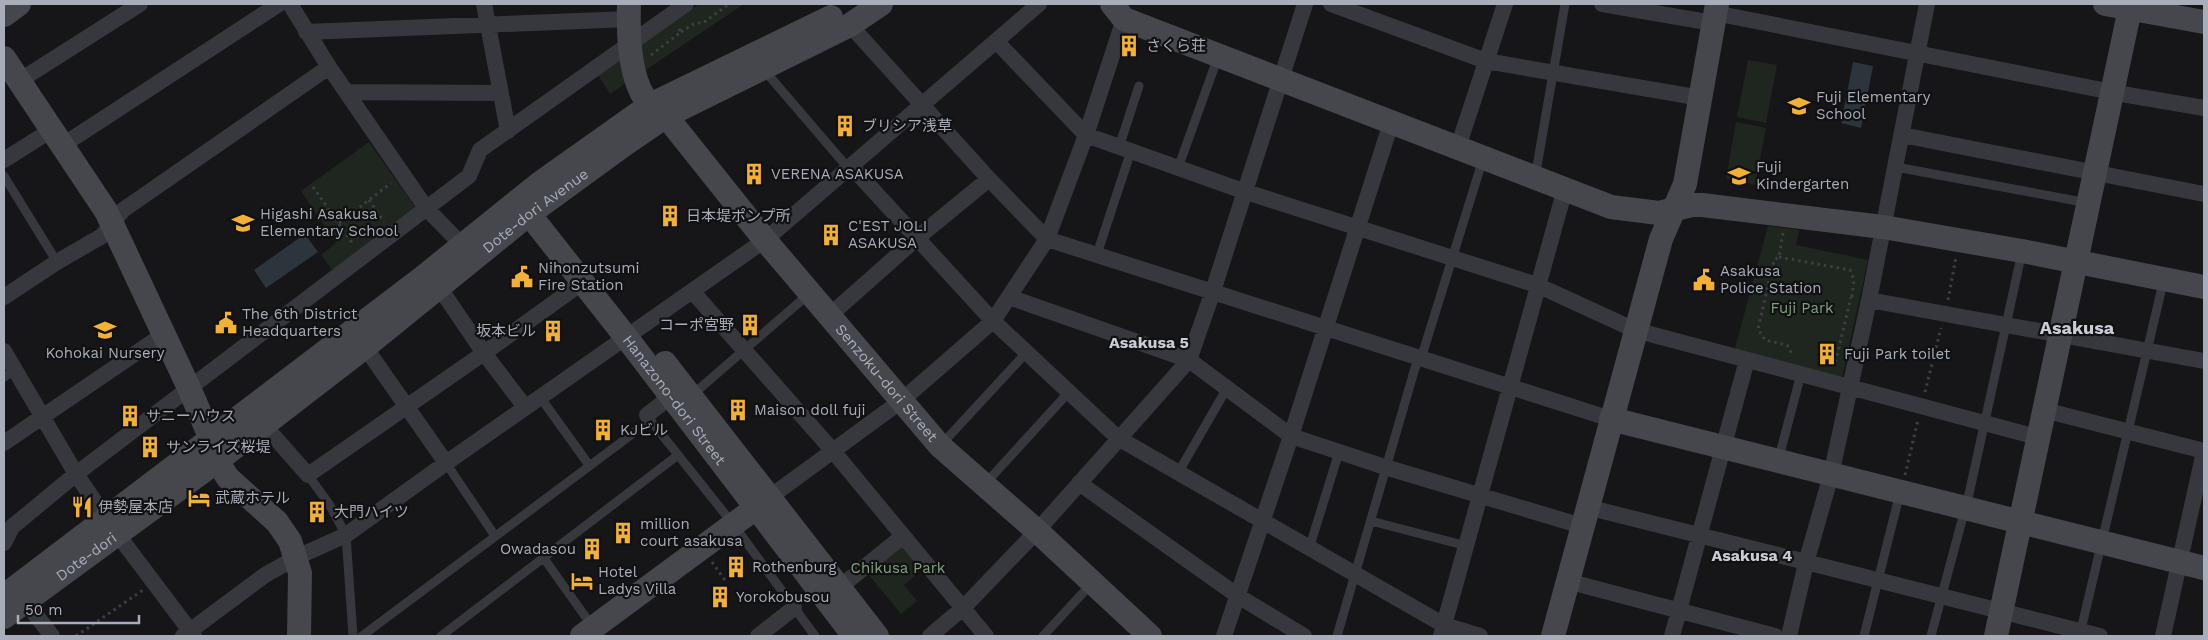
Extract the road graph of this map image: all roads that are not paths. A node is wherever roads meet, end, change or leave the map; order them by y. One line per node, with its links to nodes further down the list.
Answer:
1 (19, 4): 20 (street)
2 (140, 4): 34 (street)
3 (280, 4): 48 (street)
4 (290, 4): 24 (street)
5 (484, 4): 23 (street)
6 (686, 4): 26 (street)
7 (881, 4): 21 (street, Dote-dori Avenue)
8 (1039, 4): 25 (street)
9 (1305, 4): 35 (street)
10 (1331, 4): 30 (street)
11 (1505, 4): 30 (street)
12 (1564, 4): 33 (lane)
13 (1602, 4): 19 (street)
14 (1927, 4): 27 (street)
15 (2106, 4): 16 (street)
16 (2130, 6): 22 (street); 39 (street)
17 (629, 11): 23 (street); 26 (street, Senzoku-dori Street)
18 (1118, 11): 28 (street); 46 (street)
19 (1715, 13): 27 (street); 40 (street)
20 (4, 15)
21 (852, 15): 32 (street, Dote-dori Avenue); 41 (street); 43 (street, Dote-dori Avenue)
22 (2204, 22)
23 (488, 25): 24 (street); 38 (street)
24 (306, 32): 31 (street)
25 (996, 41): 41 (street); 46 (street)
26 (629, 43): 43 (street, Senzoku-dori Street); 45 (street)
27 (1918, 52): 39 (street); 47 (street)
28 (1218, 56): 35 (street); 55 (lane)
29 (4, 58): 34 (street)
30 (1486, 61): 33 (street); 49 (street)
31 (329, 67): 37 (street); 67 (street)
32 (763, 69): 43 (street, Dote-dori Avenue); 53 (lane)
33 (1553, 72): 40 (street); 58 (lane)
34 (19, 80): 48 (street)
35 (1281, 80): 44 (street); 61 (street)
36 (1139, 86): 50 (lane)
37 (347, 92): 38 (street); 64 (street)
38 (500, 92): 45 (street)
39 (2112, 92): 42 (street); 56 (street)
40 (1701, 98): 65 (street)
41 (923, 104): 53 (street); 59 (street)
42 (2204, 108)
43 (658, 110): 66 (street, Dote-dori Avenue); 72 (street, Senzoku-dori Street); 73 (street, Dote-dori Avenue)
44 (1391, 123): 49 (street); 69 (street)
45 (508, 132): 64 (street)
46 (1086, 135): 50 (street); 71 (street)
47 (1902, 135): 54 (street); 56 (street)
48 (58, 136): 52 (street); 67 (street)
49 (1454, 148): 51 (street)
50 (1125, 149): 55 (street); 75 (lane)
51 (1484, 159): 58 (street); 76 (lane)
52 (4, 160)
53 (851, 166): 70 (street); 72 (street)
54 (1896, 167): 63 (lane); 68 (street)
55 (1178, 168): 61 (street)
56 (2095, 172): 62 (street); 63 (street)
57 (4, 176): 77 (lane)
58 (1535, 178): 60 (street)
59 (989, 179): 70 (street); 71 (street)
60 (1564, 189): 65 (street); 81 (street)
61 (1243, 191): 69 (street); 85 (street)
62 (2204, 194)
63 (2089, 203): 78 (street)
64 (426, 208): 73 (street); 111 (street)
65 (1675, 209): 68 (street); 94 (street)
66 (529, 214): 80 (street); 82 (street, Dote-dori Avenue)
67 (111, 222): 77 (street); 95 (street)
68 (1883, 227): 74 (street); 89 (street)
69 (1358, 228): 76 (street); 93 (street)
70 (917, 238): 90 (street); 91 (street)
71 (1048, 239): 75 (street); 88 (street)
72 (765, 240): 84 (street); 86 (street, Senzoku-dori Street)
73 (462, 245): 130 (street, Dote-dori Avenue)
74 (2022, 252): 78 (street); 92 (lane)
75 (1097, 254): 85 (street)
76 (1453, 258): 81 (street); 104 (lane)
77 (57, 262): 87 (street)
78 (2077, 262): 79 (street); 96 (street)
79 (2164, 279): 83 (street); 99 (lane)
80 (582, 282): 97 (street); 103 (street)
81 (1537, 285): 94 (street); 110 (street)
82 (439, 287): 98 (street, Dote-dori Avenue); 103 (street)
83 (2204, 287)
84 (692, 291): 97 (street); 100 (street)
85 (1213, 291): 93 (street); 105 (street)
86 (810, 293): 90 (street, Senzoku-dori Street); 100 (lane)
87 (4, 297)
88 (1009, 297): 91 (street); 105 (street)
89 (1870, 300): 92 (street); 113 (street)
90 (829, 316): 117 (street, Senzoku-dori Street)
91 (993, 321): 102 (street); 117 (street)
92 (2006, 325): 96 (street); 124 (lane)
93 (1326, 327): 104 (street); 127 (street)
94 (1635, 330): 106 (street); 123 (street)
95 (164, 334): 111 (street); 121 (street)
96 (2060, 334): 99 (street); 120 (street)
97 (626, 337): 115 (street, Hanazono-dori Street); 116 (street)
98 (365, 347): 118 (street); 125 (street, Dote-dori Avenue)
99 (2148, 349): 107 (street); 126 (lane)
100 (744, 350): 115 (lane); 134 (street)
101 (4, 351): 109 (street)
102 (1027, 352): 114 (street); 132 (lane)
103 (484, 353): 118 (street); 119 (street)
104 (1421, 358): 110 (street); 142 (lane)
105 (1189, 360): 112 (street); 129 (street)
106 (1747, 360): 108 (street); 133 (street)
107 (2204, 361)
108 (1800, 367): 113 (street); 139 (lane)
109 (9, 374): 121 (street)
110 (1511, 386): 123 (street); 150 (street)
111 (189, 388): 130 (street); 144 (street)
112 (1227, 388): 127 (street); 143 (lane)
113 (1850, 388): 124 (street); 146 (street)
114 (1069, 392): 129 (street); 148 (lane)
115 (680, 396): 122 (street); 151 (street, Hanazono-dori Street)
116 (540, 397): 119 (street); 141 (lane)
117 (901, 401): 132 (street, Senzoku-dori Street); 134 (street)
118 (407, 407): 140 (street); 145 (street)
119 (525, 407): 140 (street)
120 (2044, 410): 126 (street); 128 (street)
121 (43, 417): 131 (street); 144 (street)
122 (649, 417): 137 (lane); 141 (lane)
123 (1611, 419): 133 (street); 153 (street)
124 (1985, 424): 128 (street); 152 (lane)
125 (264, 425): 138 (street, Dote-dori Avenue); 145 (street)
126 (2128, 431): 135 (street); 164 (lane)
127 (1291, 436): 136 (street); 155 (street)
128 (2037, 437): 156 (street)
129 (1118, 438): 143 (street); 147 (street)
130 (211, 439): 138 (street); 158 (street, Dote-dori Avenue)
131 (4, 443)
132 (940, 446): 148 (street, Senzoku-dori Street)
133 (1723, 448): 139 (street); 163 (street)
134 (833, 451): 151 (street); 162 (street)
135 (2204, 451): 170 (street)
136 (1339, 452): 142 (street); 167 (lane)
137 (678, 454): 157 (lane); 168 (lane)
138 (218, 461): 158 (street, Dote-dori); 169 (street)
139 (1778, 461): 146 (street)
140 (446, 463): 160 (street); 161 (lane)
141 (589, 465): 161 (lane)
142 (1386, 467): 150 (street); 154 (lane)
143 (1178, 473): 155 (street)
144 (76, 474): 158 (street); 165 (street)
145 (308, 475): 160 (lane)
146 (1831, 475): 149 (street); 171 (street)
147 (1079, 483): 159 (street); 179 (street)
148 (984, 485): 159 (street, Senzoku-dori Street)
149 (1900, 492): 152 (street); 175 (lane)
150 (1481, 496): 153 (street); 166 (street)
151 (763, 503): 157 (street); 177 (street, Hanazono-dori Street); 198 (street, Hanazono-dori Street)
152 (1966, 509): 156 (street); 180 (lane)
153 (1585, 517): 163 (street); 174 (street)
154 (1371, 521): 166 (lane); 173 (lane)
155 (1262, 522): 167 (street); 179 (street)
156 (2020, 522): 164 (street); 184 (street)
157 (733, 524): 181 (lane); 187 (street)
158 (112, 526): 178 (street); 188 (street)
159 (1037, 531): 176 (street, Senzoku-dori Street); 182 (street)
160 (346, 535): 169 (street); 193 (lane)
161 (495, 536): 194 (lane)
162 (903, 536): 177 (street); 182 (street)
163 (1699, 536): 171 (street); 183 (street)
164 (2101, 542): 170 (street); 190 (lane)
165 (4, 543)
166 (1466, 546): 186 (street)
167 (1309, 549): 173 (street)
168 (542, 557): 187 (lane); 195 (lane)
169 (297, 558): 188 (street); 192 (street)
170 (2179, 562): 172 (street); 215 (street)
171 (1806, 563): 175 (street); 210 (street)
172 (2204, 568)
173 (1356, 575): 186 (street); 205 (lane)
174 (1568, 581): 183 (street); 207 (street)
175 (1878, 581): 180 (street); 211 (lane)
176 (1092, 583): 189 (street, Senzoku-dori Street); 202 (lane)
177 (840, 587): 199 (street, Hanazono-dori Street)
178 (10, 595): 185 (street); 191 (street)
179 (1238, 596): 203 (street); 204 (street)
180 (1941, 597): 184 (street); 212 (lane)
181 (794, 608): 196 (street); 197 (lane)
182 (963, 608): 200 (street); 201 (street)
183 (1679, 611): 208 (street); 209 (street)
184 (2001, 611): 190 (street); 213 (street)
185 (4, 617)
186 (1443, 630): 206 (street)
187 (588, 632)
188 (189, 634)
189 (1143, 634)
190 (2080, 634): 214 (street)
191 (52, 636)
192 (300, 636)
193 (353, 636)
194 (362, 636)
195 (440, 636)
196 (758, 636)
197 (815, 636)
198 (854, 636)
199 (877, 636)
200 (930, 636)
201 (986, 636)
202 (1043, 636)
203 (1224, 636)
204 (1304, 636)
205 (1337, 636)
206 (1480, 636)
207 (1553, 636)
208 (1672, 636)
209 (1775, 636)
210 (1789, 636)
211 (1864, 636)
212 (1930, 636)
213 (1996, 636)
214 (2100, 636)
215 (2163, 636)

